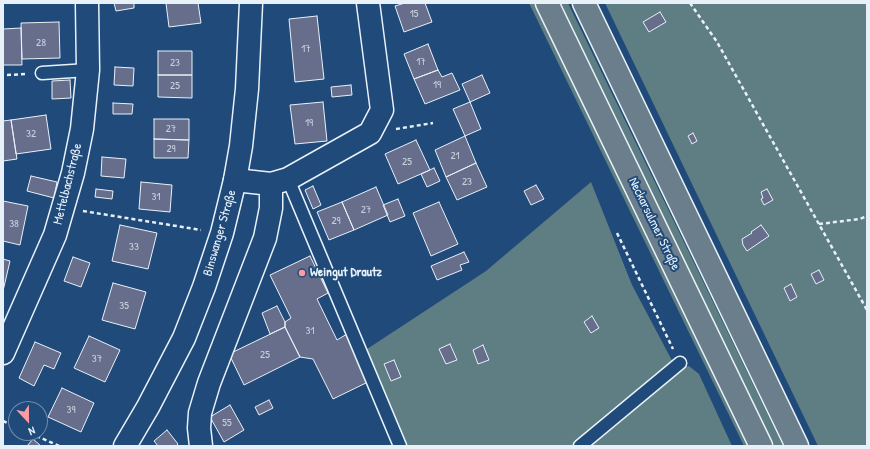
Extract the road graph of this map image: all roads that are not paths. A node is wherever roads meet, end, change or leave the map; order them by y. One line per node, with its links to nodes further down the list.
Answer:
1 (87, 3): 6 (street, Mettelbachstraße)
2 (251, 3): 8 (street, Binswanger Straße)
3 (368, 3): 9 (street)
4 (547, 3): 16 (main road, Neckarsulmer Straße)
5 (584, 3): 17 (main road)
6 (88, 70): 7 (lane); 10 (street, Mettelbachstraße)
7 (42, 73)
8 (235, 180): 9 (street); 12 (street, Binswanger Straße)
9 (280, 181): 13 (street); 14 (lane)
10 (3, 354)
11 (680, 363): 15 (lane)
12 (125, 446)
13 (200, 446)
14 (400, 446)
15 (580, 446)
16 (761, 446)
17 (797, 446)

